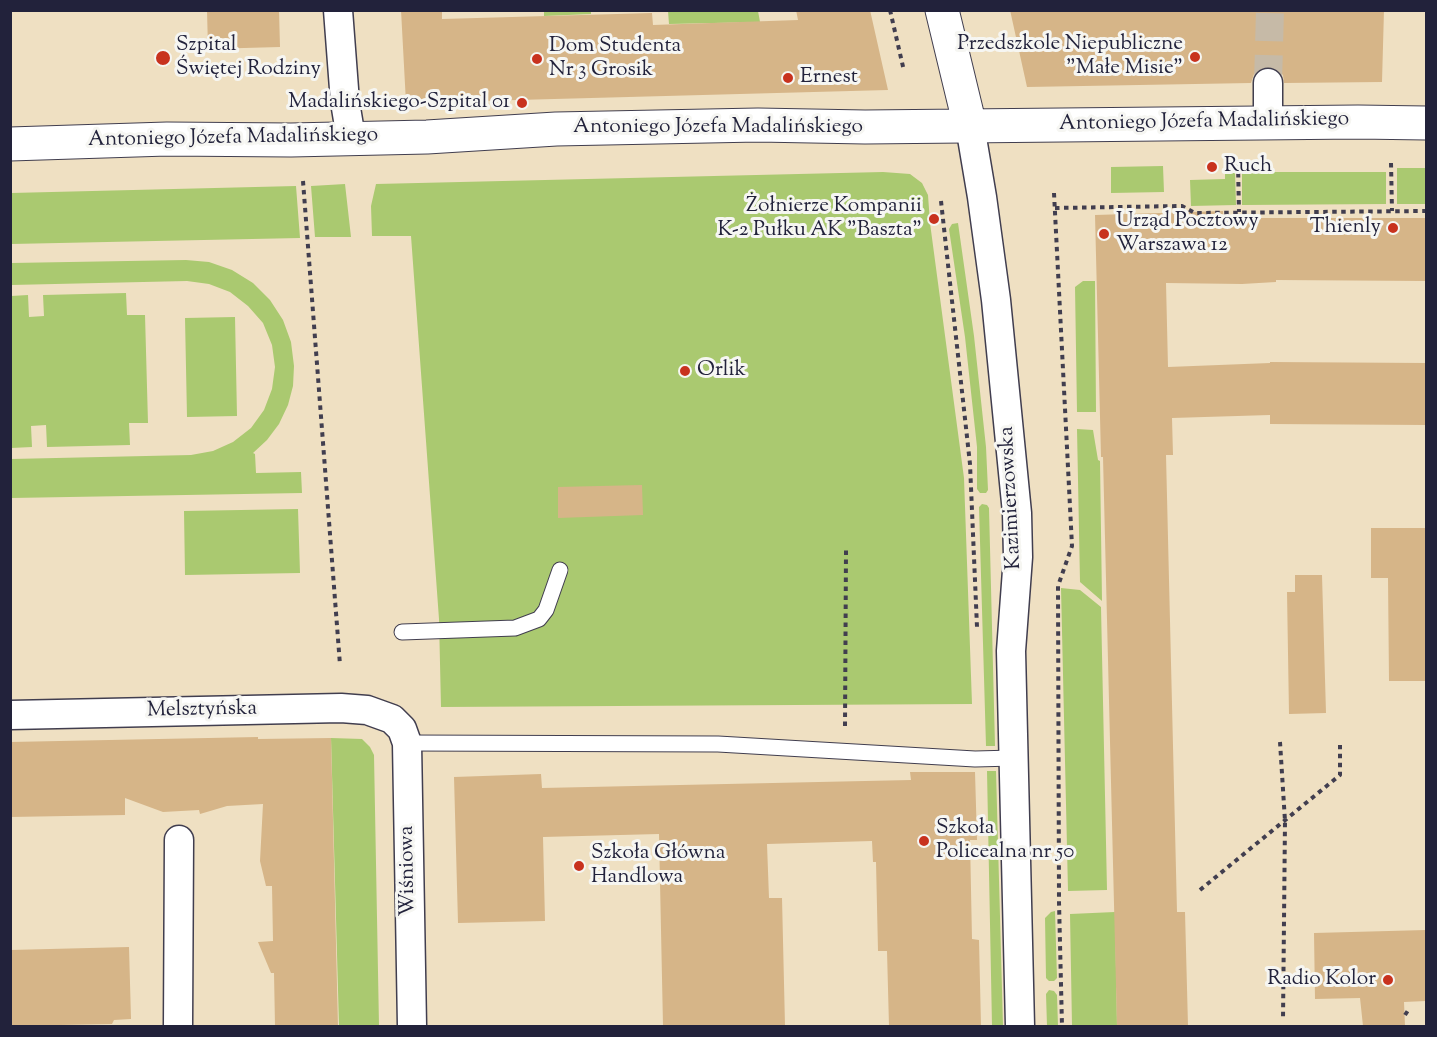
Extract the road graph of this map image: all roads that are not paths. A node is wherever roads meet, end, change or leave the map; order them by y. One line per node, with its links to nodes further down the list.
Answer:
1 (338, 10): 7 (street)
2 (942, 10): 6 (street, Kazimierzowska)
3 (1268, 83): 4 (street)
4 (1268, 123): 5 (street, Antoniego Józefa Madalińskiego); 6 (street, Antoniego Józefa Madalińskiego)
5 (1426, 123)
6 (970, 126): 7 (street, Antoniego Józefa Madalińskiego); 13 (street, Kazimierzowska)
7 (351, 138): 8 (street, Antoniego Józefa Madalińskiego)
8 (10, 144)
9 (561, 570): 10 (lane)
10 (402, 632)
11 (10, 715): 12 (street, Melsztyńska)
12 (407, 743): 13 (lane); 16 (street, Wiśniowa)
13 (1014, 758): 17 (street, Kazimierzowska)
14 (179, 840): 15 (street)
15 (178, 1026)
16 (412, 1026)
17 (1020, 1026)

